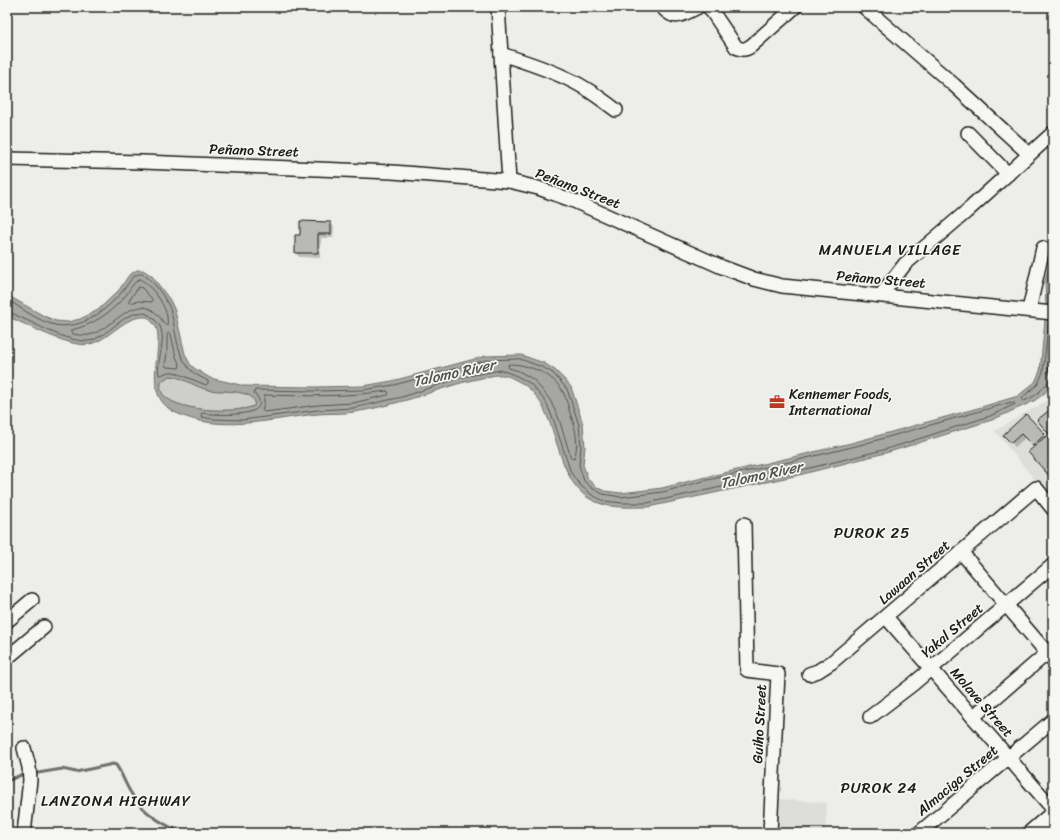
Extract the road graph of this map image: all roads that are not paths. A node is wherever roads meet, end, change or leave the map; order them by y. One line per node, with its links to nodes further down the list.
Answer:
1 (498, 7): 7 (street)
2 (662, 7): 3 (street)
3 (698, 7)
4 (710, 7): 5 (street)
5 (795, 7)
6 (864, 7): 11 (street)
7 (501, 54): 8 (street); 14 (street)
8 (616, 110)
9 (968, 133): 13 (street)
10 (1053, 133): 11 (street)
11 (1029, 154): 13 (street)
12 (7, 159): 14 (street, Peñano Street)
13 (1008, 174): 16 (street)
14 (509, 181): 16 (street, Peñano Street)
15 (1043, 248): 17 (street)
16 (881, 295): 17 (street, Peñano Street)
17 (1041, 311)
18 (1053, 509): 20 (street, Lawaan Street)
19 (744, 524): 39 (street, Guiho Street)
20 (961, 552): 23 (street); 24 (street, Lawaan Street)
21 (1053, 565): 23 (street, Yakal Street)
22 (32, 600): 25 (street)
23 (1006, 605): 27 (street); 29 (street, Yakal Street)
24 (886, 617): 29 (street, Molave Street); 30 (street, Lawaan Street)
25 (7, 621)
26 (44, 627): 28 (street)
27 (1051, 654): 32 (street)
28 (7, 658)
29 (931, 669): 31 (street, Yakal Street); 32 (street, Molave Street)
30 (810, 674)
31 (870, 717)
32 (973, 717): 35 (street, Molave Street)
33 (1053, 720): 35 (street, Almaciga Street)
34 (24, 748): 38 (street)
35 (1008, 757): 36 (street, Molave Street); 40 (street, Almaciga Street)
36 (1053, 809)
37 (1053, 814): 41 (main road)
38 (24, 833)
39 (770, 833)
40 (919, 833)
41 (1031, 833)

